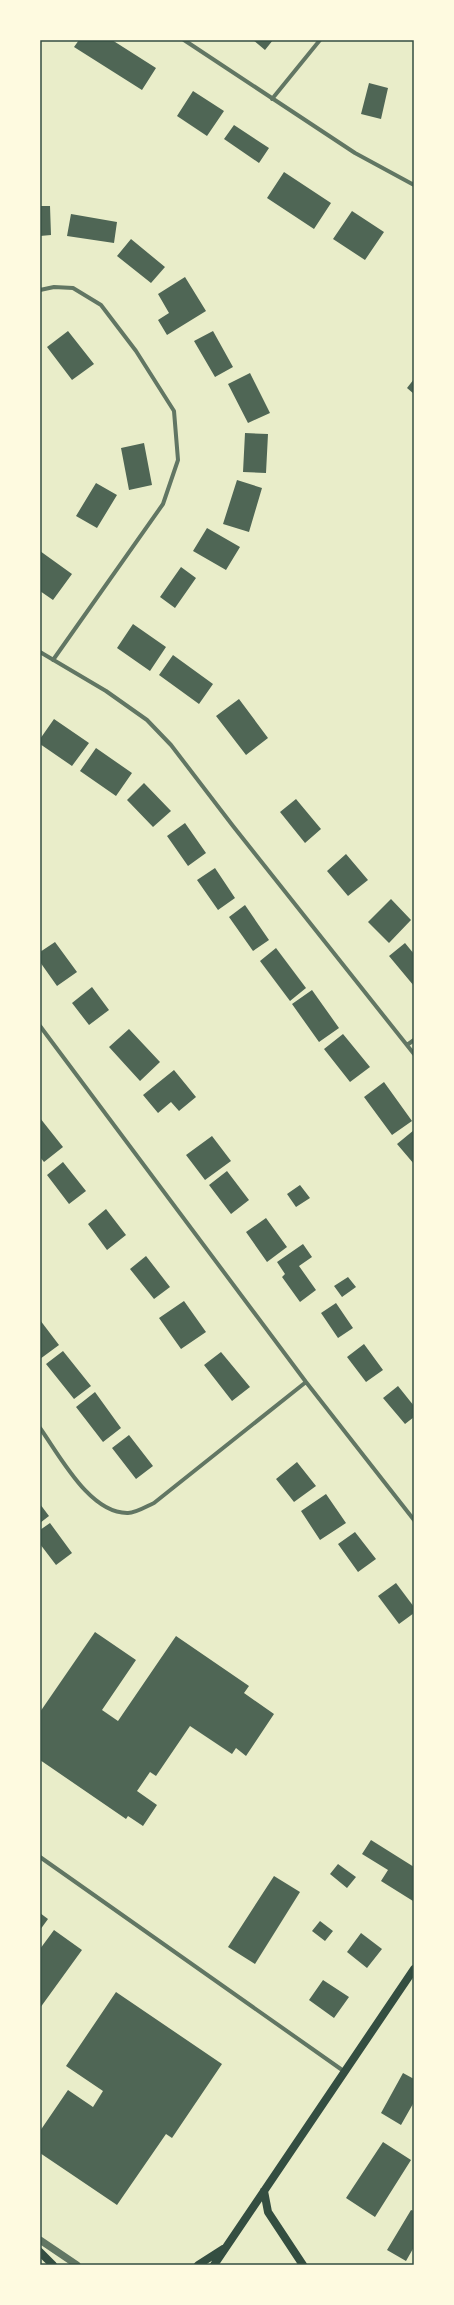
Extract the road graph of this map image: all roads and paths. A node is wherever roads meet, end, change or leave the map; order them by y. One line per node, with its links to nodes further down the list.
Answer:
1 (184, 40): 3 (street)
2 (320, 40): 3 (street)
3 (272, 99): 4 (street)
4 (414, 185)
5 (40, 290): 7 (street)
6 (40, 652): 7 (street)
7 (53, 660): 10 (street)
8 (40, 1026): 12 (street)
9 (414, 1040): 10 (street)
10 (407, 1045): 11 (street)
11 (414, 1054)
12 (306, 1382): 13 (street); 14 (street)
13 (40, 1428)
14 (414, 1520)
15 (40, 1857): 17 (street)
16 (414, 1969): 17 (main road)
17 (345, 2072): 18 (main road)
18 (264, 2191): 20 (main road); 26 (main road)
19 (40, 2240): 23 (street)
20 (227, 2247): 24 (main road); 25 (main road)
21 (40, 2252): 22 (main road)
22 (53, 2265)
23 (77, 2265)
24 (198, 2265)
25 (214, 2265)
26 (303, 2265)

